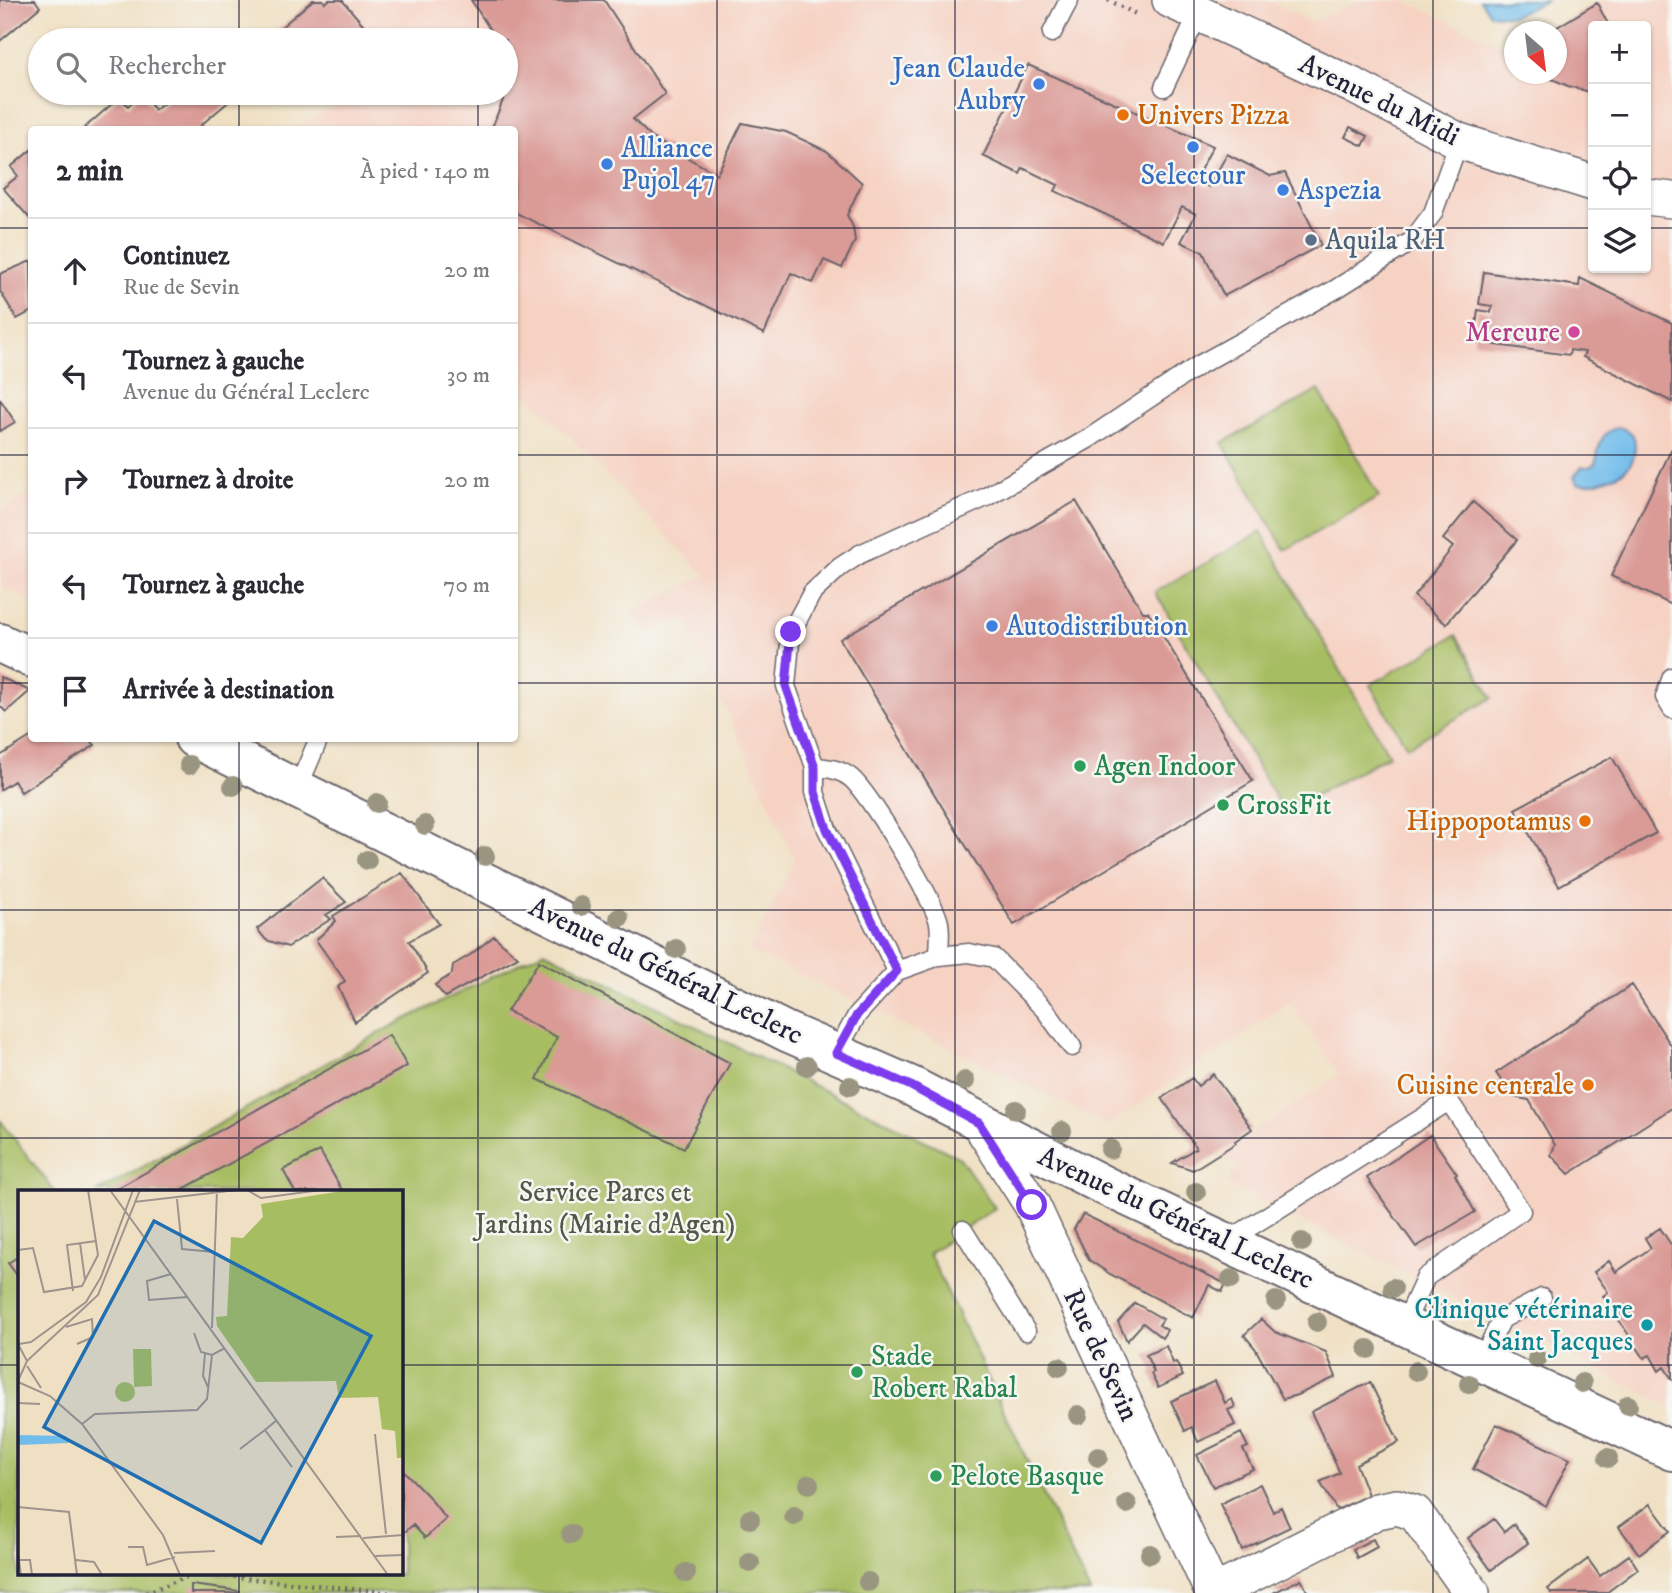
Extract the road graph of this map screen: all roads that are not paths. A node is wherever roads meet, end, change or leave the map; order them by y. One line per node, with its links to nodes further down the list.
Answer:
1 (1069, 0): 3 (lane)
2 (1184, 7): 4 (lane); 5 (street, Avenue du Midi)
3 (1052, 33)
4 (1164, 87)
5 (1459, 141): 6 (street, Avenue du Midi); 15 (lane)
6 (1588, 181)
7 (1651, 198): 8 (street)
8 (1672, 200)
9 (0, 643): 10 (street)
10 (28, 656)
11 (1672, 677): 12 (lane)
12 (1672, 709)
13 (202, 742): 16 (street, Avenue du Général Leclerc)
14 (316, 742): 16 (lane)
15 (815, 767): 17 (lane); 18 (lane)
16 (297, 790): 20 (street, Avenue du Général Leclerc)
17 (939, 956): 18 (lane); 19 (lane)
18 (897, 971): 20 (lane)
19 (1072, 1047)
20 (836, 1053): 21 (street, Avenue du Général Leclerc)
21 (979, 1123): 23 (street, Avenue du Général Leclerc); 29 (street, Rue de Sevin)
22 (964, 1230): 26 (lane)
23 (1226, 1242): 25 (street, Avenue du Général Leclerc); 25 (lane)
24 (1542, 1298): 27 (lane)
25 (1404, 1325): 27 (street, Avenue du Général Leclerc)
26 (1026, 1331)
27 (1481, 1361): 28 (street, Avenue du Général Leclerc)
28 (1672, 1451)
29 (1213, 1593): 30 (street)
30 (1472, 1593)

